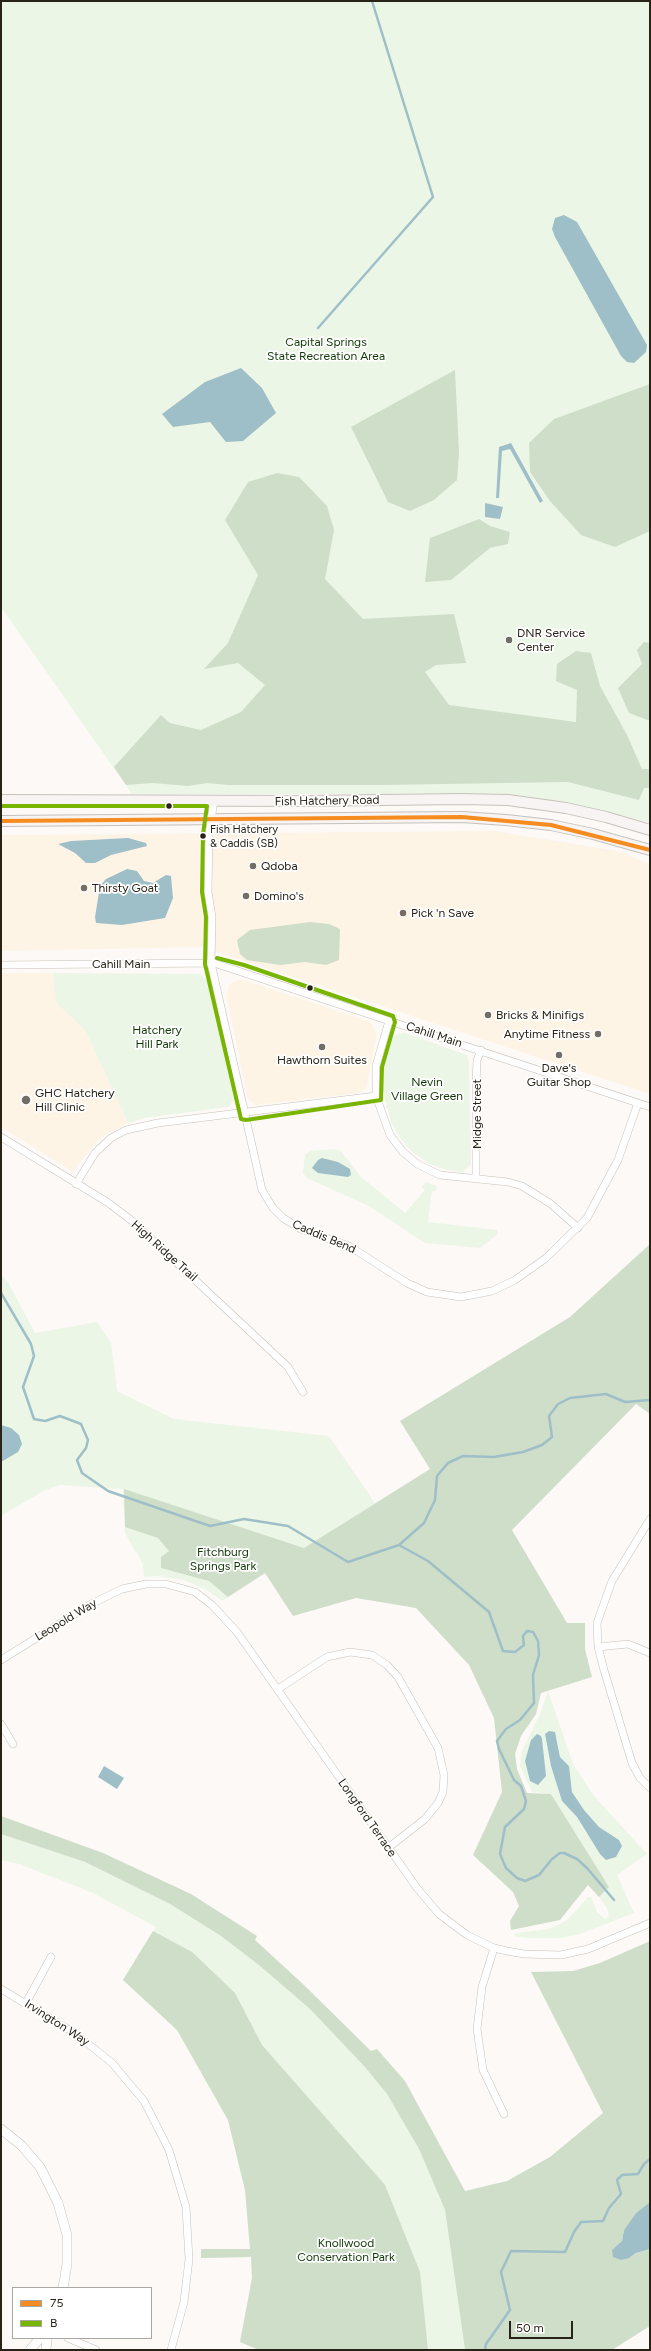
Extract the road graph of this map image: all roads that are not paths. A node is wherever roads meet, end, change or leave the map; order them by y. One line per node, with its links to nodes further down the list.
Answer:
1 (1, 800): 2 (main road, Fish Hatchery Road)
2 (214, 800): 4 (street, Caddis Bend); 5 (main road, Fish Hatchery Road)
3 (1, 821): 4 (main road, Fish Hatchery Road)
4 (212, 821): 6 (main road, Fish Hatchery Road); 7 (street, Caddis Bend)
5 (650, 830)
6 (650, 850)
7 (211, 963): 8 (street, Cahill Main); 9 (street, Cahill Main); 14 (street, Caddis Bend)
8 (1, 965)
9 (389, 1020): 10 (street, Cahill Main); 11 (street)
10 (481, 1050): 12 (street, Cahill Main); 16 (street, Midge Street)
11 (376, 1096): 14 (street); 16 (street)
12 (638, 1104): 13 (street, Cahill Main); 18 (street, Caddis Bend)
13 (650, 1107)
14 (246, 1114): 17 (street); 18 (street, Caddis Bend)
15 (1, 1138): 17 (street, High Ridge Trail)
16 (476, 1179): 18 (street)
17 (76, 1184): 19 (street, High Ridge Trail)
18 (578, 1228)
19 (304, 1392)
20 (650, 1519): 22 (street)
21 (134, 1586): 24 (street, Leopold Way); 25 (street, Longford Terrace)
22 (598, 1647): 23 (street); 28 (street)
23 (650, 1653)
24 (1, 1660)
25 (278, 1689): 29 (street, Longford Terrace); 29 (street)
26 (1, 1724): 27 (street)
27 (13, 1744)
28 (650, 1788)
29 (388, 1848): 31 (street, Longford Terrace)
30 (650, 1923): 31 (street, Longford Terrace)
31 (494, 1948): 35 (street)
32 (51, 1957): 34 (street)
33 (1, 1989): 34 (street, Irvington Way)
34 (26, 2003): 44 (street, Irvington Way)
35 (504, 2114)
36 (1, 2129): 37 (street)
37 (63, 2287)
38 (39, 2339): 41 (street)
39 (47, 2339): 42 (street)
40 (70, 2339): 43 (street)
41 (30, 2350)
42 (46, 2350)
43 (96, 2350)
44 (171, 2350)

